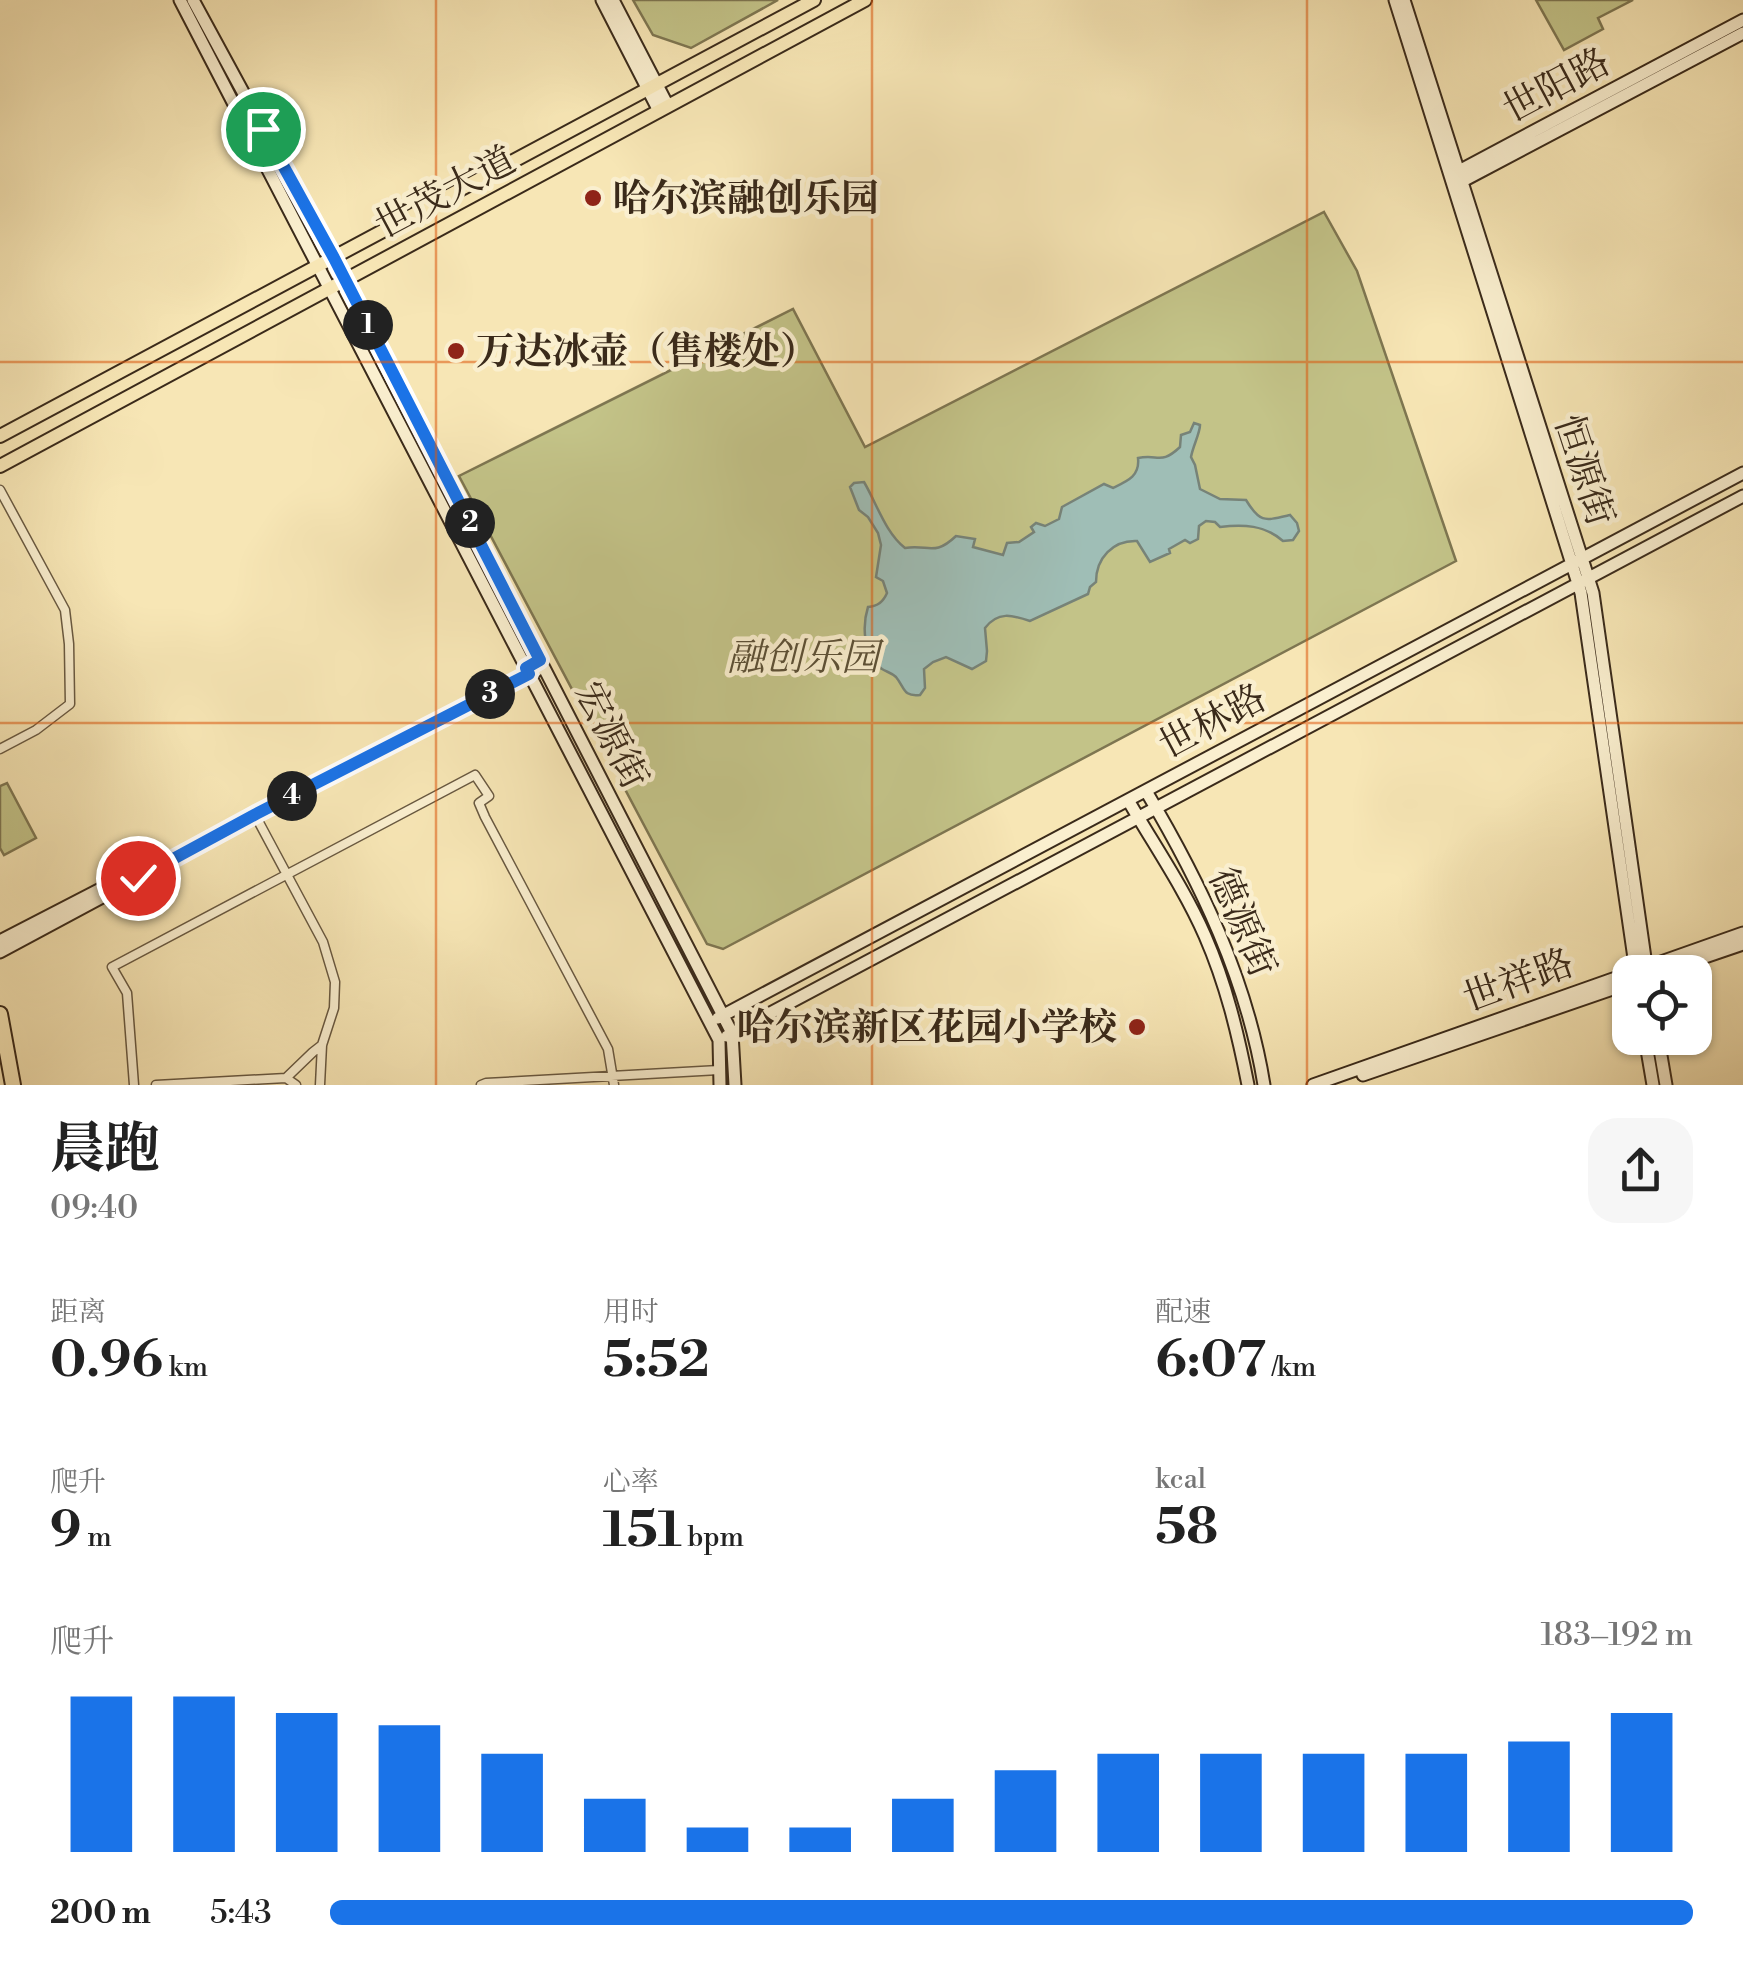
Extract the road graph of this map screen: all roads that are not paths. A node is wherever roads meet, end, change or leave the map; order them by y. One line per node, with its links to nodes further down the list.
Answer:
1 (180, 0): 15 (main road, 宏源街)
2 (193, 0): 14 (main road, 宏源街)
3 (602, 0): 11 (main road)
4 (613, 0): 11 (main road)
5 (814, 0): 11 (main road, 世茂大道)
6 (866, 0): 12 (main road, 世茂大道)
7 (1395, 0): 13 (main road, 恒源街)
8 (1404, 0): 13 (main road, 恒源街)
9 (1743, 20): 13 (main road, 世阳路)
10 (1743, 33): 13 (main road, 世阳路)
11 (652, 87): 12 (main road); 14 (main road, 世茂大道)
12 (663, 109): 16 (main road, 世茂大道)
13 (1456, 178): 23 (main road, 恒源街)
14 (334, 258): 15 (main road, 世茂大道); 16 (main road, 宏源街)
15 (318, 266): 17 (main road, 宏源街); 18 (main road, 世茂大道)
16 (345, 280): 17 (main road, 世茂大道); 25 (main road, 宏源街)
17 (330, 288): 19 (main road, 世茂大道); 26 (main road, 宏源街)
18 (0, 436)
19 (0, 466)
20 (1743, 472): 23 (main road, 世林路)
21 (0, 490): 27 (street)
22 (1743, 496): 24 (main road, 世林路)
23 (1577, 561): 24 (main road, 恒源街); 28 (main road, 世林路)
24 (1583, 581): 30 (main road, 世林路); 38 (main road, 恒源街)
25 (542, 663): 26 (main road); 44 (main road, 宏源街)
26 (528, 671): 31 (main road); 35 (main road); 45 (main road, 宏源街)
27 (0, 749)
28 (1146, 790): 29 (main road, 世林路); 30 (main road, 德源街)
29 (1128, 800): 32 (main road, 德源街); 44 (main road, 世林路)
30 (1156, 808): 32 (main road, 世林路); 64 (main road, 德源街)
31 (256, 814): 33 (street); 37 (main road)
32 (1138, 818): 46 (main road, 世林路); 63 (main road, 德源街)
33 (286, 874): 48 (street); 53 (street); 56 (street)
34 (1743, 933): 39 (main road, 世祥路)
35 (0, 942)
36 (1743, 944): 40 (main road)
37 (0, 952)
38 (1639, 955)
39 (1684, 955)
40 (1711, 955)
41 (1612, 981): 65 (main road, 世祥路)
42 (1612, 989): 66 (main road, 世祥路)
43 (0, 1014): 55 (highway)
44 (723, 1015): 45 (main road, 世林路); 46 (main road, 宏源街)
45 (710, 1022): 47 (main road, 宏源街)
46 (732, 1034): 47 (main road, 世林路); 62 (main road, 宏源街)
47 (719, 1040): 51 (main road, 宏源街)
48 (322, 1045): 52 (street); 59 (street)
49 (1648, 1055): 67 (main road)
50 (1661, 1055): 68 (main road)
51 (719, 1070): 53 (street); 61 (main road, 宏源街)
52 (286, 1078): 54 (street); 58 (street)
53 (614, 1081): 60 (street)
54 (204, 1083): 57 (street)
55 (13, 1085)
56 (134, 1085)
57 (156, 1085)
58 (296, 1085)
59 (320, 1085)
60 (482, 1085)
61 (720, 1085)
62 (735, 1085)
63 (1248, 1085)
64 (1264, 1085)
65 (1314, 1085)
66 (1336, 1085)
67 (1653, 1085)
68 (1666, 1085)

